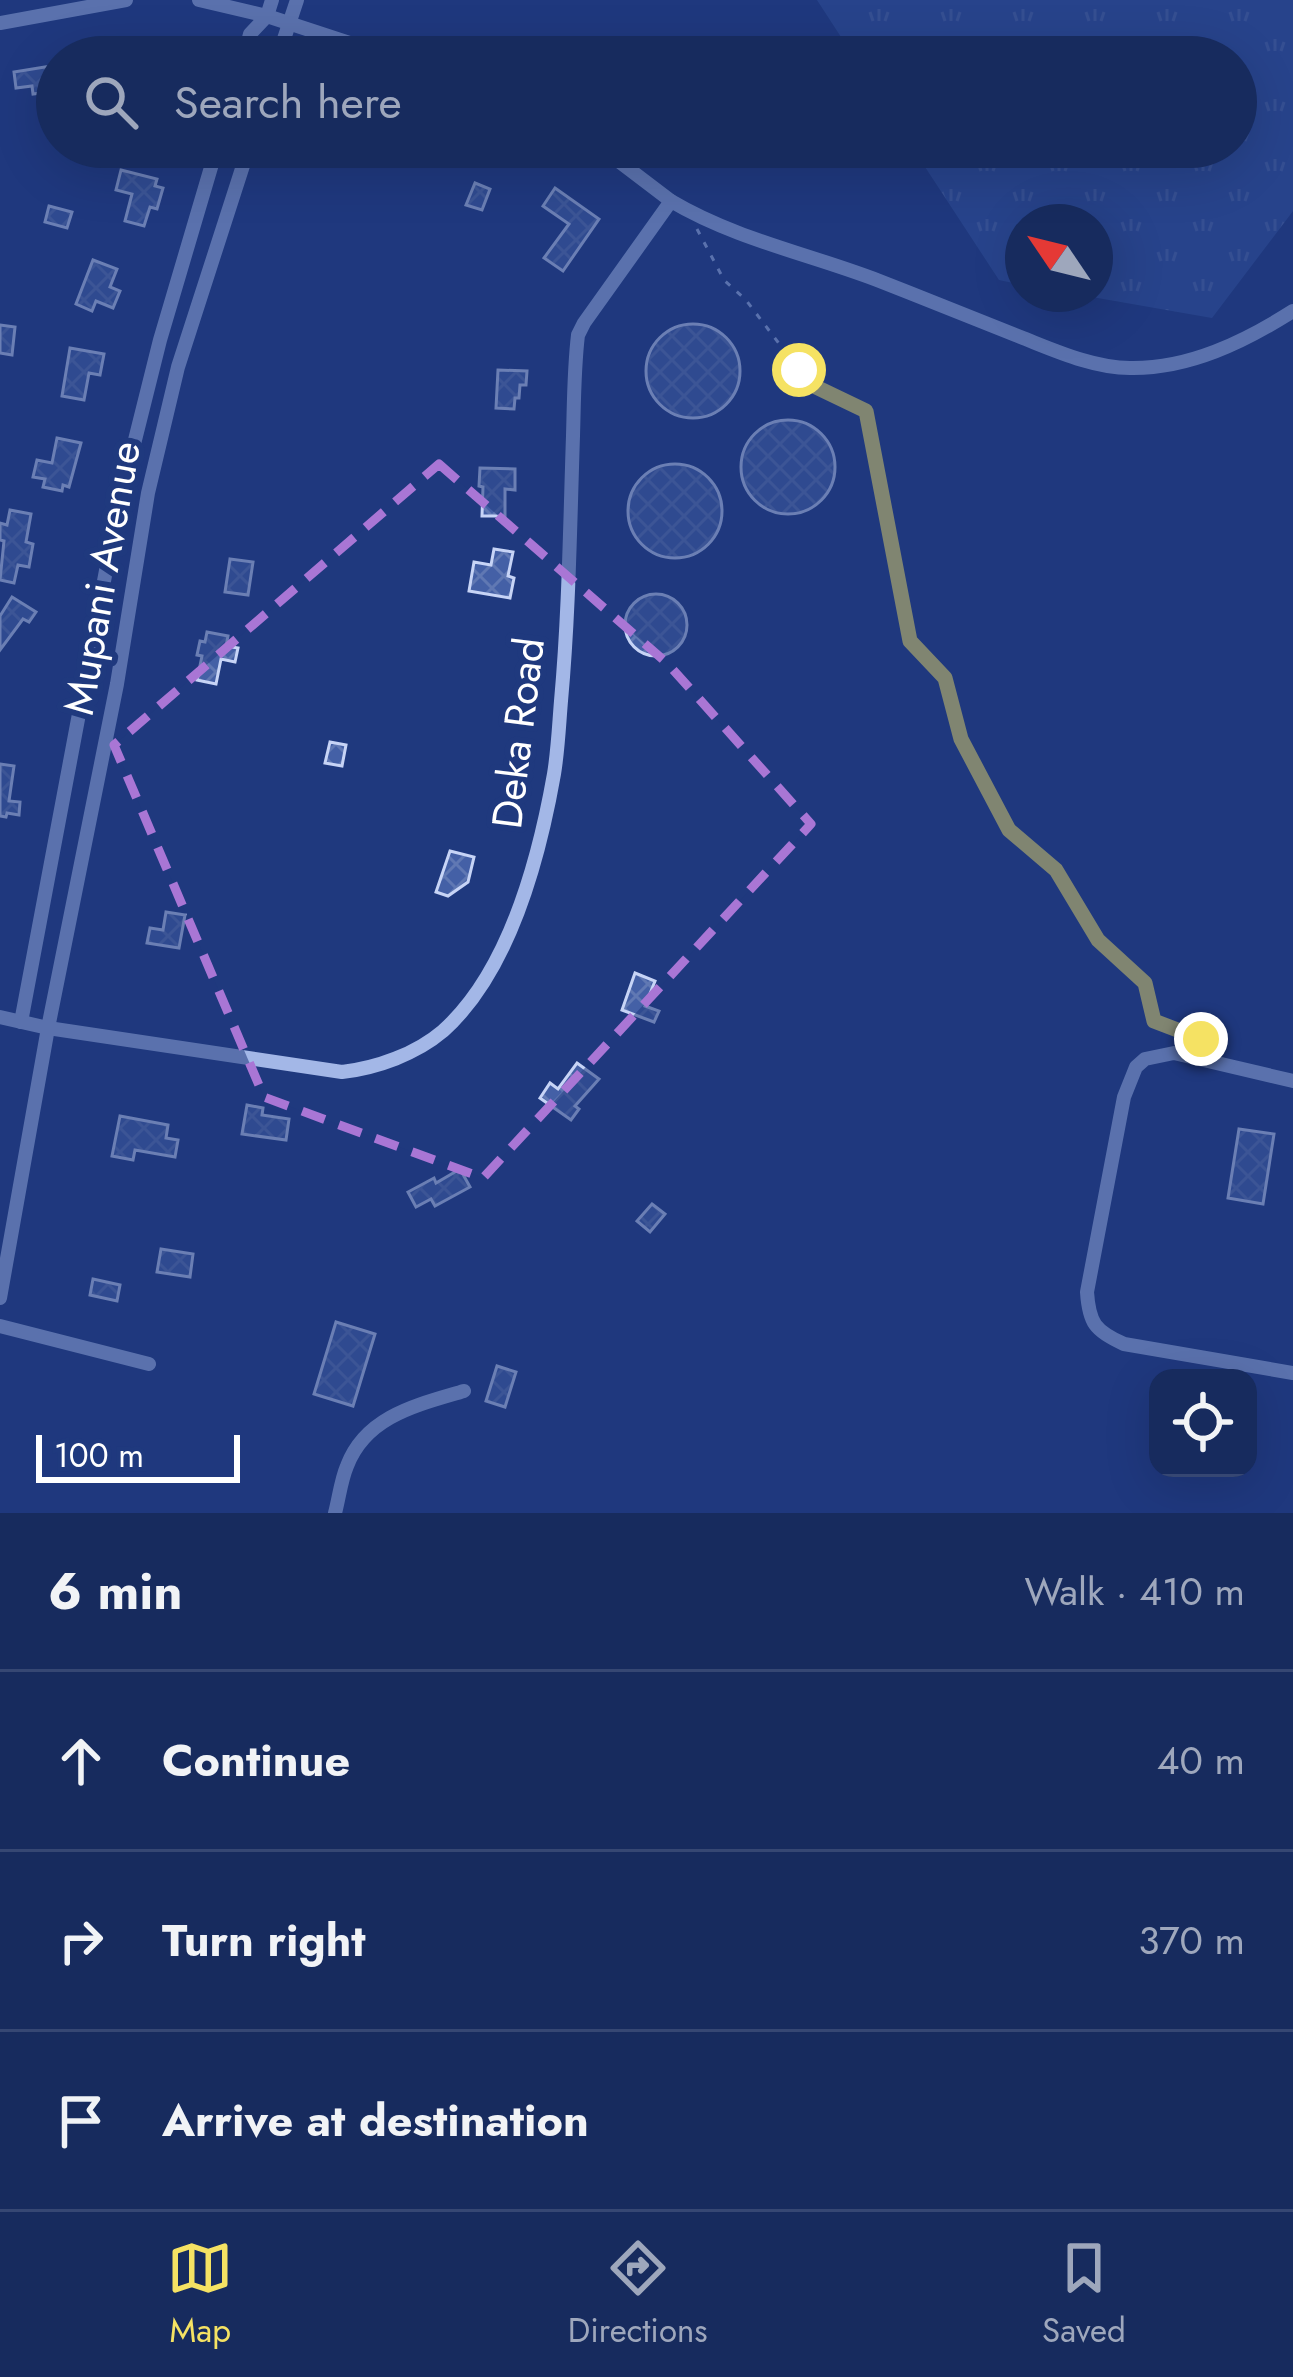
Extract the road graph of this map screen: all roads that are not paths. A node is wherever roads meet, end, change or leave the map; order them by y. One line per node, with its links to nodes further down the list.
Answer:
1 (126, 0): 5 (street)
2 (199, 0): 4 (street)
3 (296, 0): 6 (street)
4 (269, 8): 6 (street); 7 (street)
5 (0, 23)
6 (289, 23): 8 (street); 9 (street)
7 (249, 36)
8 (285, 36)
9 (328, 36)
10 (211, 168): 16 (street)
11 (242, 168): 17 (street, Mupani Avenue)
12 (628, 168): 13 (street)
13 (671, 201): 14 (street); 17 (street, Deka Road)
14 (1293, 311)
15 (0, 1017): 16 (street, Deka Road)
16 (21, 1022): 17 (street, Deka Road)
17 (48, 1028): 19 (street, Mupani Avenue)
18 (1293, 1081): 22 (street)
19 (0, 1298)
20 (0, 1326): 21 (street)
21 (149, 1364)
22 (1293, 1373)
23 (464, 1391): 24 (street)
24 (335, 1513)

